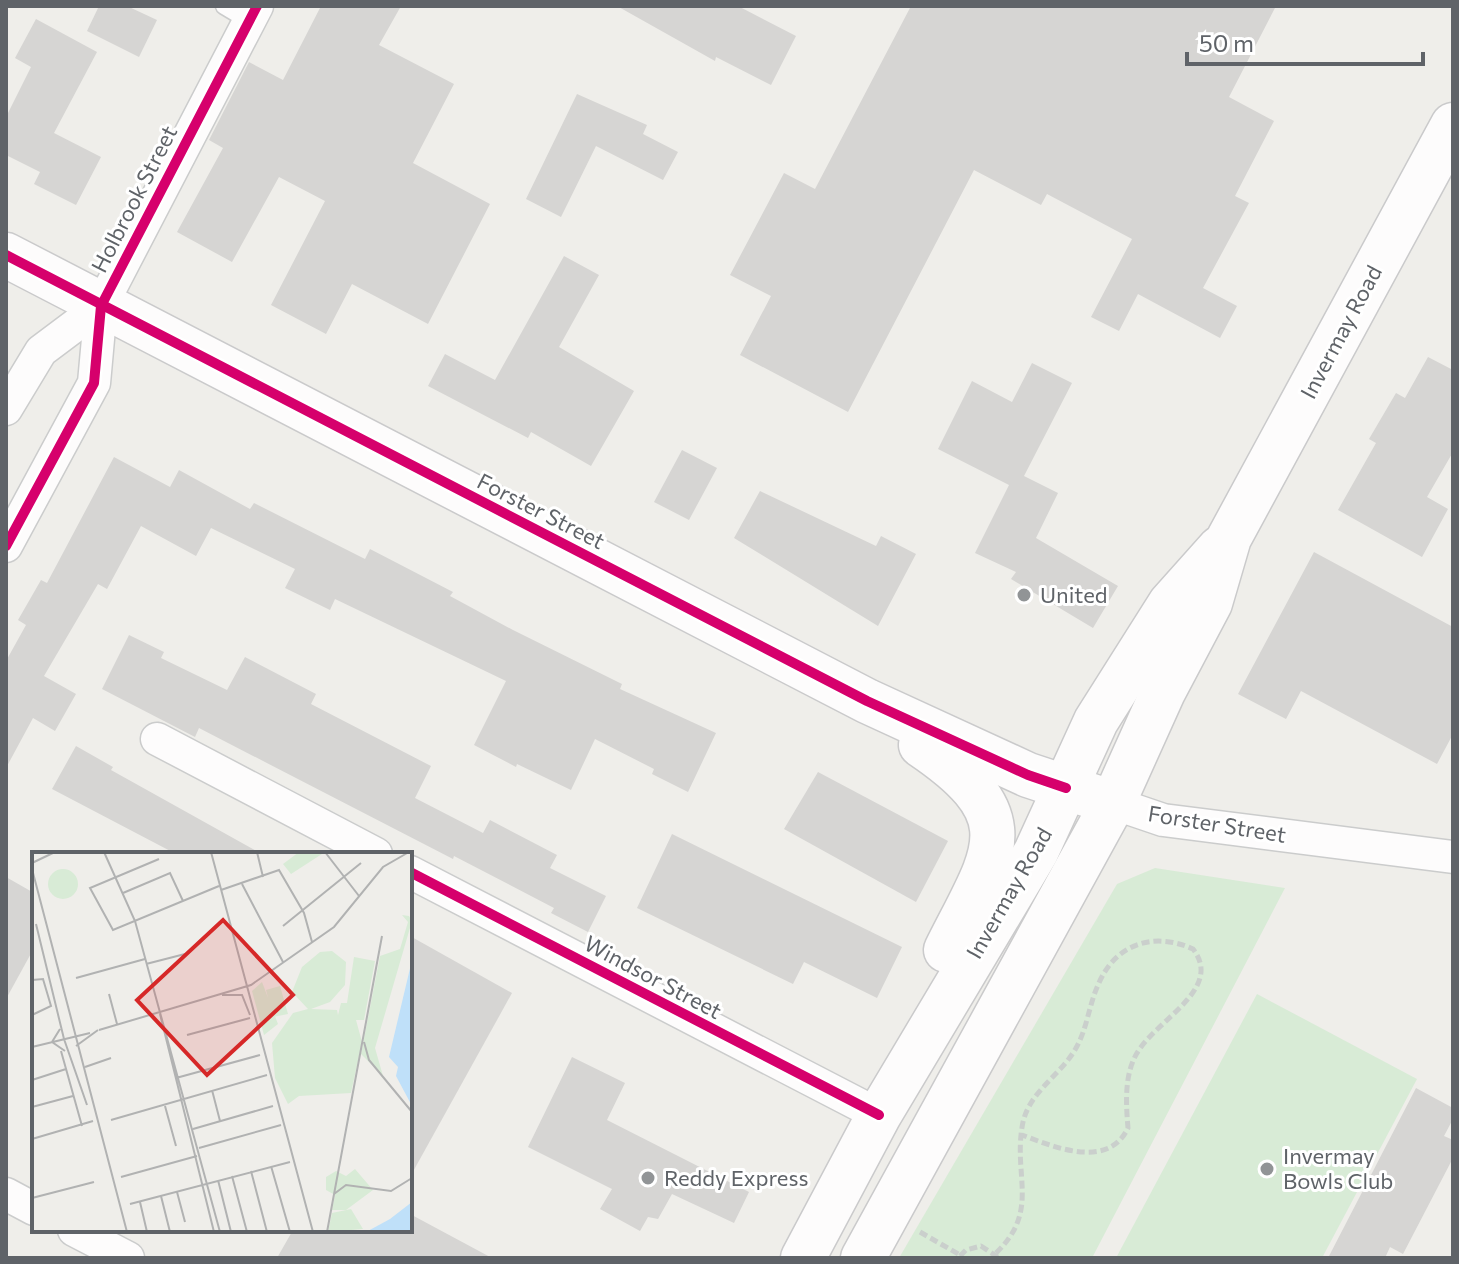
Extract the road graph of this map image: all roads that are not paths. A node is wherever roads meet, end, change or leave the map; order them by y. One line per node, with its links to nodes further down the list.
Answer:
1 (243, 11): 4 (street, Holbrook Street)
2 (1453, 125): 6 (main road, Invermay Road)
3 (6, 255): 4 (main road, Forster Street)
4 (101, 306): 5 (street, Holbrook Street); 7 (street, Holbrook Street); 8 (main road, Forster Street)
5 (6, 409)
6 (1229, 538): 10 (main road, Invermay Road); 11 (main road, Invermay Road)
7 (6, 546)
8 (817, 676): 10 (main road, Forster Street); 15 (main road)
9 (157, 739): 12 (street)
10 (1066, 788): 11 (main road, Forster Street); 15 (main road, Invermay Road)
11 (1113, 803): 13 (street, Forster Street); 21 (main road, Invermay Road)
12 (372, 852)
13 (1453, 857)
14 (412, 873): 15 (street, Windsor Street)
15 (888, 1099): 20 (main road, Invermay Road)
16 (6, 1194): 17 (street)
17 (32, 1208)
18 (78, 1232): 19 (street)
19 (128, 1258)
20 (803, 1258)
21 (863, 1258)

